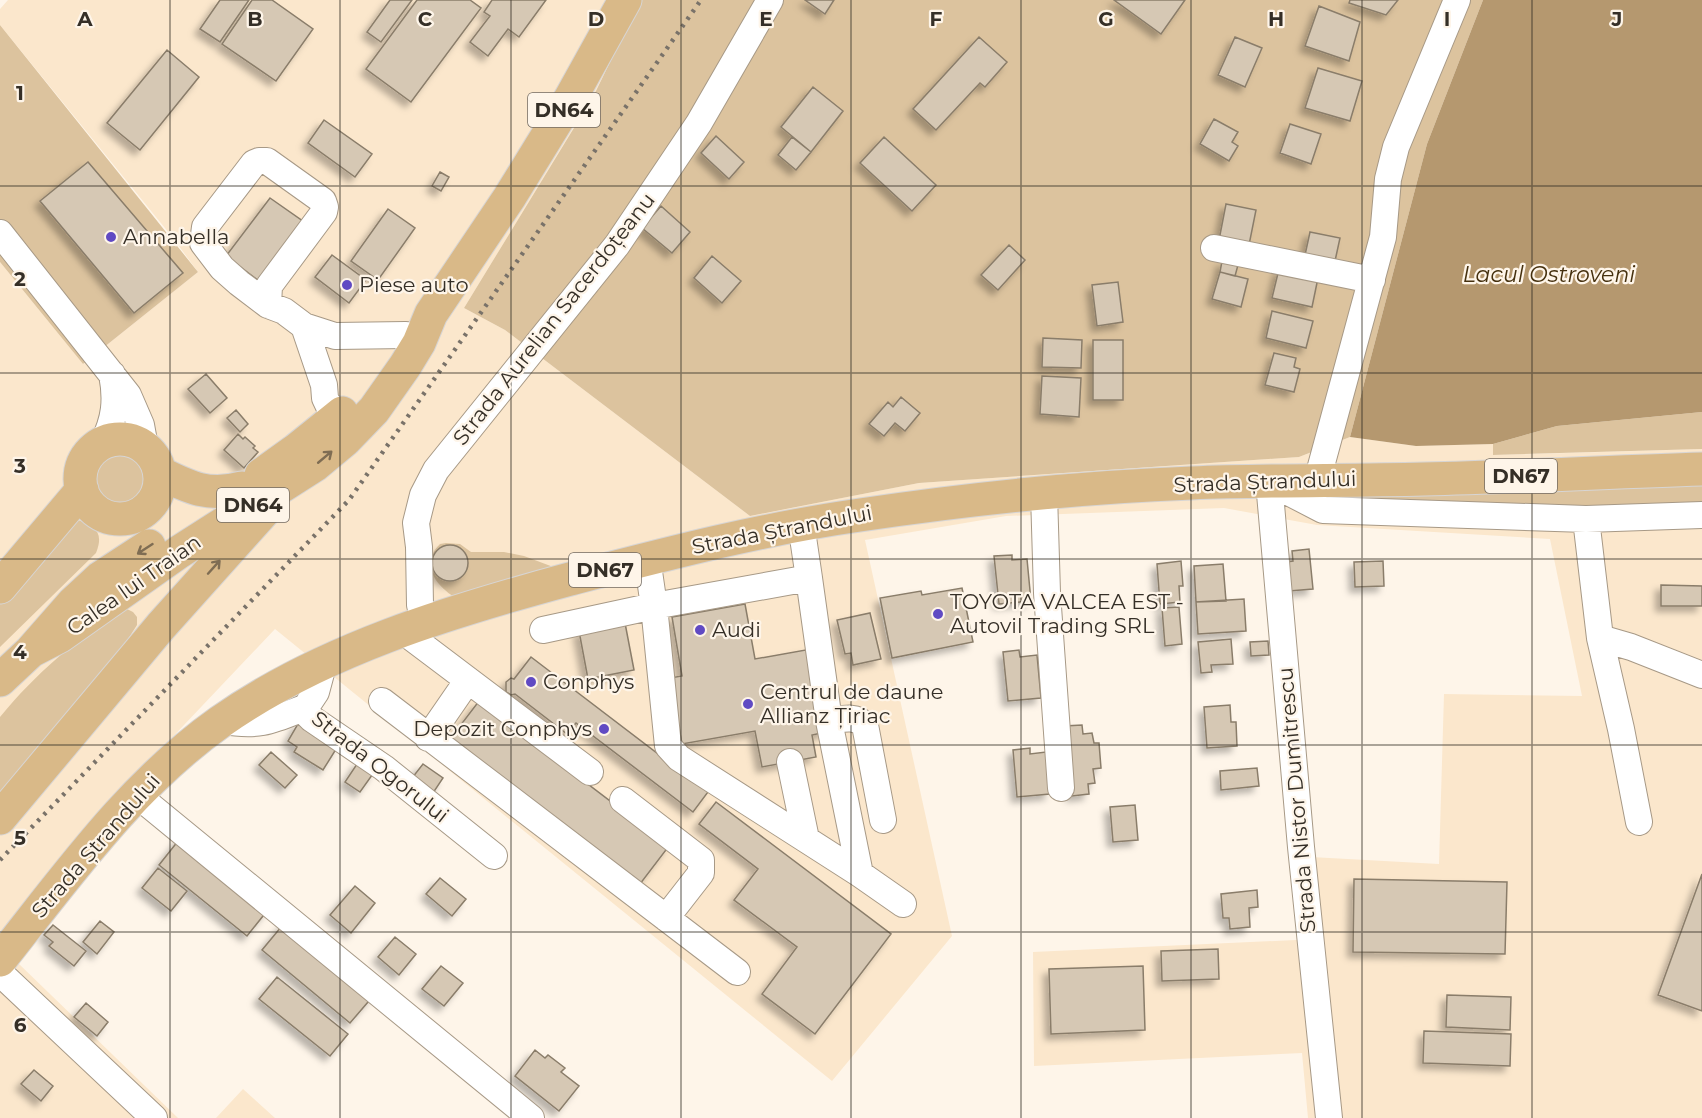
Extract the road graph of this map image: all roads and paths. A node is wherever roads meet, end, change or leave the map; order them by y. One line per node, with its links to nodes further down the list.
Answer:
1 (625, 0): 8 (main road, Calea lui Traian / DN64)
2 (770, 0): 32 (street, Strada Aurelian Sacerdoțeanu)
3 (1457, 0): 6 (street)
4 (0, 233): 11 (street)
5 (1214, 248): 6 (street)
6 (1372, 280): 16 (street)
7 (268, 305): 7 (street); 9 (street)
8 (430, 314): 10 (main road, Calea lui Traian / DN64); 18 (main road, Calea lui Traian / DN64, one-way to 8)
9 (304, 326): 10 (street); 12 (street)
10 (406, 335): 12 (main road, Calea lui Traian / DN64)
11 (112, 373): 13 (street); 14 (street)
12 (335, 420): 19 (main road, Calea lui Traian / DN64)
13 (103, 443): 14 (main road); 20 (main road)
14 (153, 460): 19 (main road); 23 (main road)
15 (1702, 469): 16 (main road, Strada Ștrandului / DN67)
16 (1317, 481): 17 (main road, Strada Ștrandului / DN67)
17 (1269, 482): 21 (main road, Strada Ștrandului / DN67); 24 (street); 62 (street, Strada Nistor Dumitrescu)
18 (289, 483): 28 (main road, Calea lui Traian / DN64); 31 (main road, one-way to 18)
19 (242, 488): 28 (main road, Calea lui Traian / DN64, one-way to 28)
20 (82, 490): 23 (main road); 29 (main road)
21 (1044, 494): 25 (main road, Strada Ștrandului / DN67); 46 (street)
22 (1702, 515): 24 (street)
23 (107, 517): 28 (main road)
24 (1586, 519): 34 (street)
25 (801, 524): 26 (main road, Strada Ștrandului / DN67); 27 (street)
26 (647, 558): 30 (street); 32 (main road, Strada Ștrandului / DN67)
27 (809, 578): 30 (street); 42 (street)
28 (113, 583): 31 (main road); 37 (main road, Calea lui Traian / DN64)
29 (0, 587)
30 (654, 606): 33 (street); 52 (street)
31 (161, 626): 49 (main road)
32 (414, 627): 35 (main road, Strada Ștrandului / DN67); 38 (street)
33 (543, 630)
34 (1600, 638): 36 (street); 51 (street)
35 (324, 662): 40 (street, Strada Ogorului); 41 (main road, Strada Ștrandului / DN67)
36 (1702, 675)
37 (0, 680)
38 (468, 680): 43 (street); 45 (street)
39 (382, 701): 43 (street)
40 (306, 707): 41 (street); 53 (street, Strada Ogorului)
41 (222, 721): 47 (main road, Strada Ștrandului / DN67)
42 (830, 721): 50 (street); 54 (street)
43 (428, 738): 56 (street)
44 (790, 762): 52 (street)
45 (590, 772)
46 (1061, 788)
47 (137, 795): 57 (main road, Strada Ștrandului / DN67); 61 (street)
48 (623, 800): 56 (street)
49 (0, 818)
50 (884, 820)
51 (1639, 822)
52 (806, 839): 54 (street)
53 (494, 856)
54 (860, 874): 55 (street)
55 (903, 904)
56 (666, 918): 58 (street)
57 (0, 960)
58 (737, 972)
59 (0, 973): 60 (street)
60 (154, 1118)
61 (531, 1118)
62 (1329, 1118)

